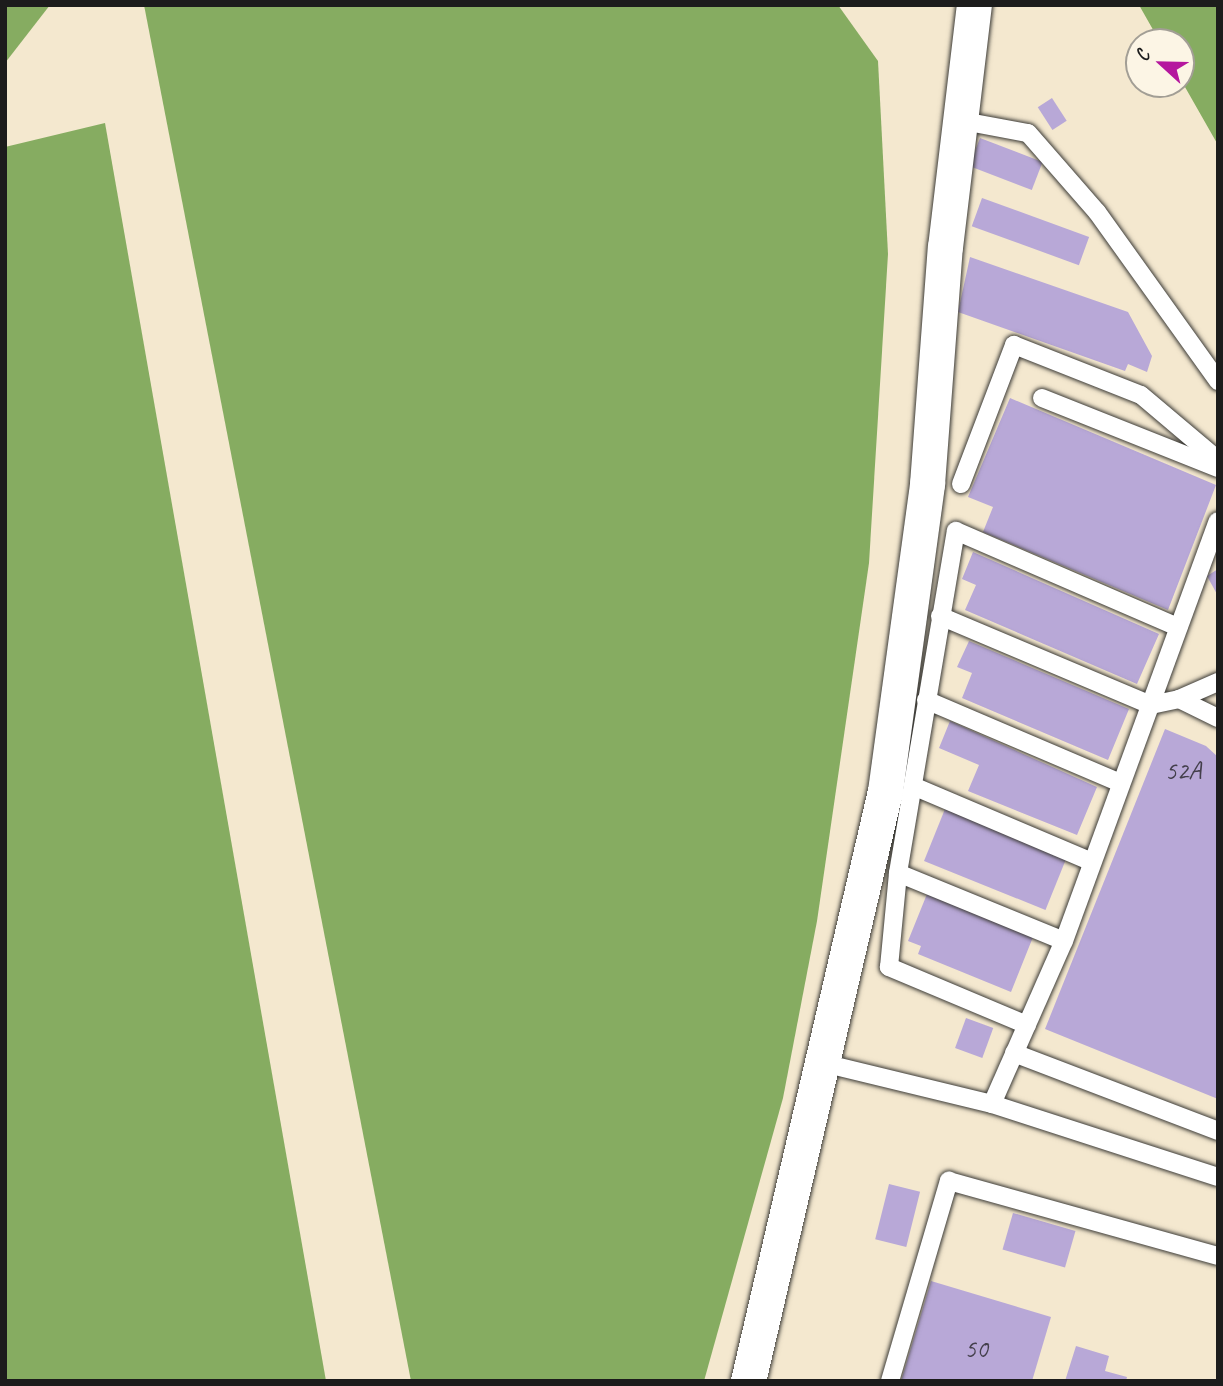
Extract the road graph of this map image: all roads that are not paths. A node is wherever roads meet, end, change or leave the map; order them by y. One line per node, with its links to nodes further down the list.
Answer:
1 (974, 5): 2 (street)
2 (963, 121): 3 (lane); 23 (street)
3 (1218, 381)
4 (1042, 398): 6 (lane)
5 (1218, 460): 7 (lane)
6 (1218, 468)
7 (961, 484)
8 (1218, 521): 10 (lane)
9 (940, 616): 10 (lane); 13 (lane); 14 (lane)
10 (1178, 627): 14 (lane)
11 (1218, 681): 12 (lane)
12 (1179, 699): 14 (lane); 15 (lane)
13 (926, 701): 16 (lane); 17 (lane)
14 (1151, 705): 16 (lane)
15 (1218, 718)
16 (1121, 783): 18 (lane)
17 (913, 786): 18 (lane); 19 (lane)
18 (1093, 862): 20 (lane)
19 (898, 873): 20 (lane); 21 (lane)
20 (1064, 941): 21 (lane)
21 (1027, 1025): 22 (lane)
22 (1014, 1053): 24 (lane); 25 (lane)
23 (823, 1063): 24 (lane); 28 (street)
24 (992, 1104): 26 (lane)
25 (1218, 1131)
26 (1218, 1177)
27 (1218, 1256): 29 (lane)
28 (748, 1381)
29 (890, 1381)

